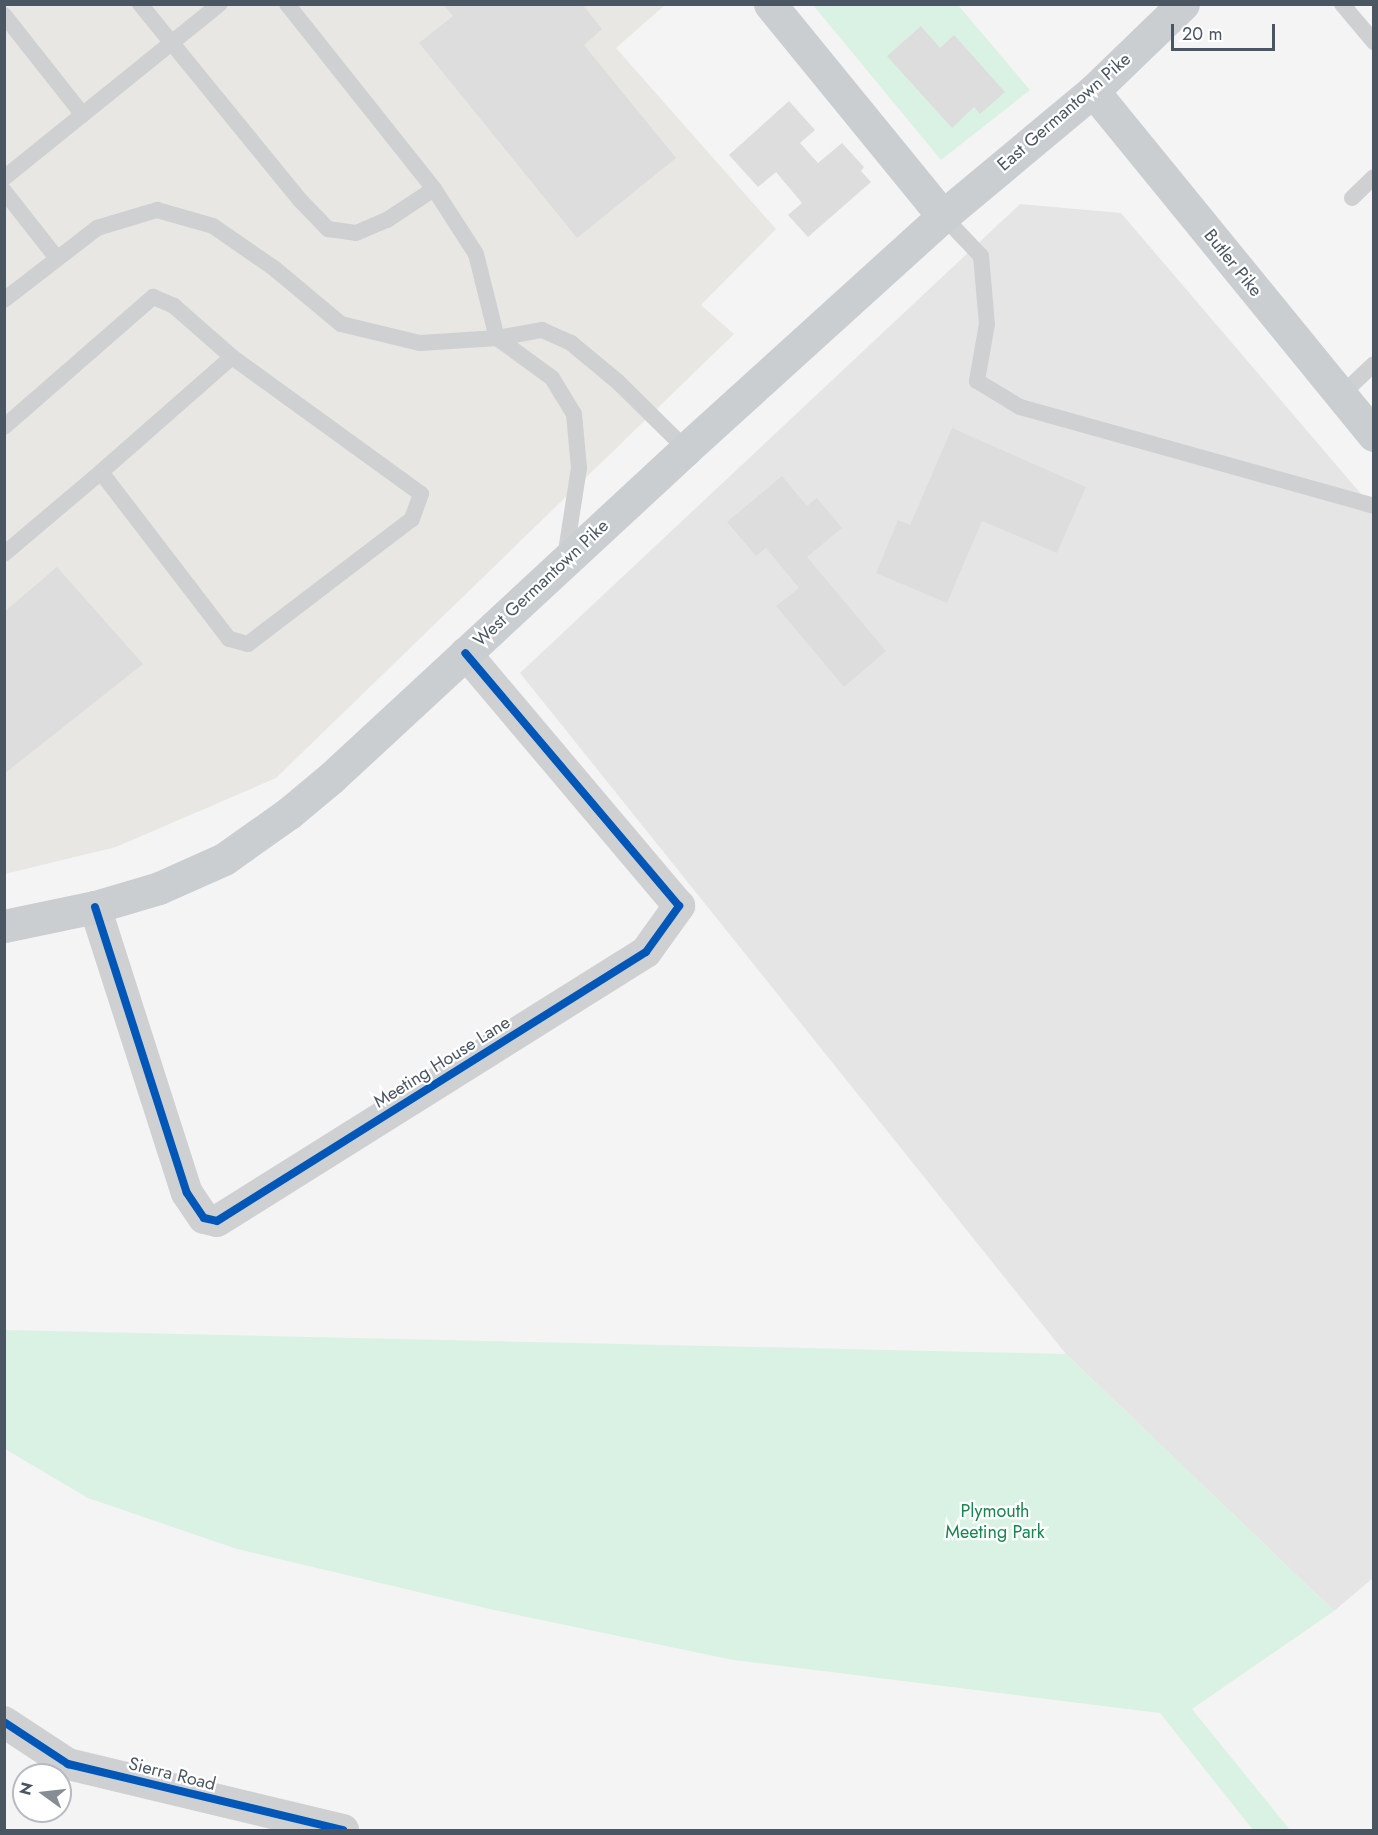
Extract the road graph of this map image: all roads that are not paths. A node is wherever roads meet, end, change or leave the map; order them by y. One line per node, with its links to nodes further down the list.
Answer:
1 (140, 4): 9 (lane)
2 (220, 4): 9 (lane)
3 (286, 4): 14 (lane)
4 (770, 4): 17 (main road)
5 (1183, 4): 10 (main road, East Germantown Pike)
6 (1342, 4): 8 (lane)
7 (4, 15): 11 (lane)
8 (1374, 42)
9 (172, 43): 11 (lane); 14 (lane)
10 (1093, 91): 17 (main road, East Germantown Pike); 23 (main road, Butler Pike)
11 (83, 115): 13 (lane)
12 (1374, 177): 16 (lane)
13 (4, 178)
14 (434, 189): 20 (lane)
15 (4, 191): 18 (lane)
16 (1352, 198)
17 (943, 216): 26 (main road, West Germantown Pike); 28 (lane)
18 (56, 257): 19 (lane); 20 (lane)
19 (4, 300)
20 (497, 338): 26 (lane); 30 (lane)
21 (232, 357): 24 (lane); 27 (lane); 27 (lane)
22 (1374, 364): 23 (lane)
23 (1341, 395): 25 (main road, Butler Pike)
24 (4, 427)
25 (1374, 435)
26 (686, 449): 30 (main road, West Germantown Pike)
27 (101, 472): 29 (lane)
28 (1374, 506)
29 (4, 554)
30 (565, 561): 31 (main road, West Germantown Pike)
31 (465, 653): 32 (main road, West Germantown Pike); 32 (street, Meeting House Lane)
32 (95, 907): 33 (main road, West Germantown Pike)
33 (4, 926)
34 (4, 1722): 35 (street, Sierra Road)
35 (343, 1830)

